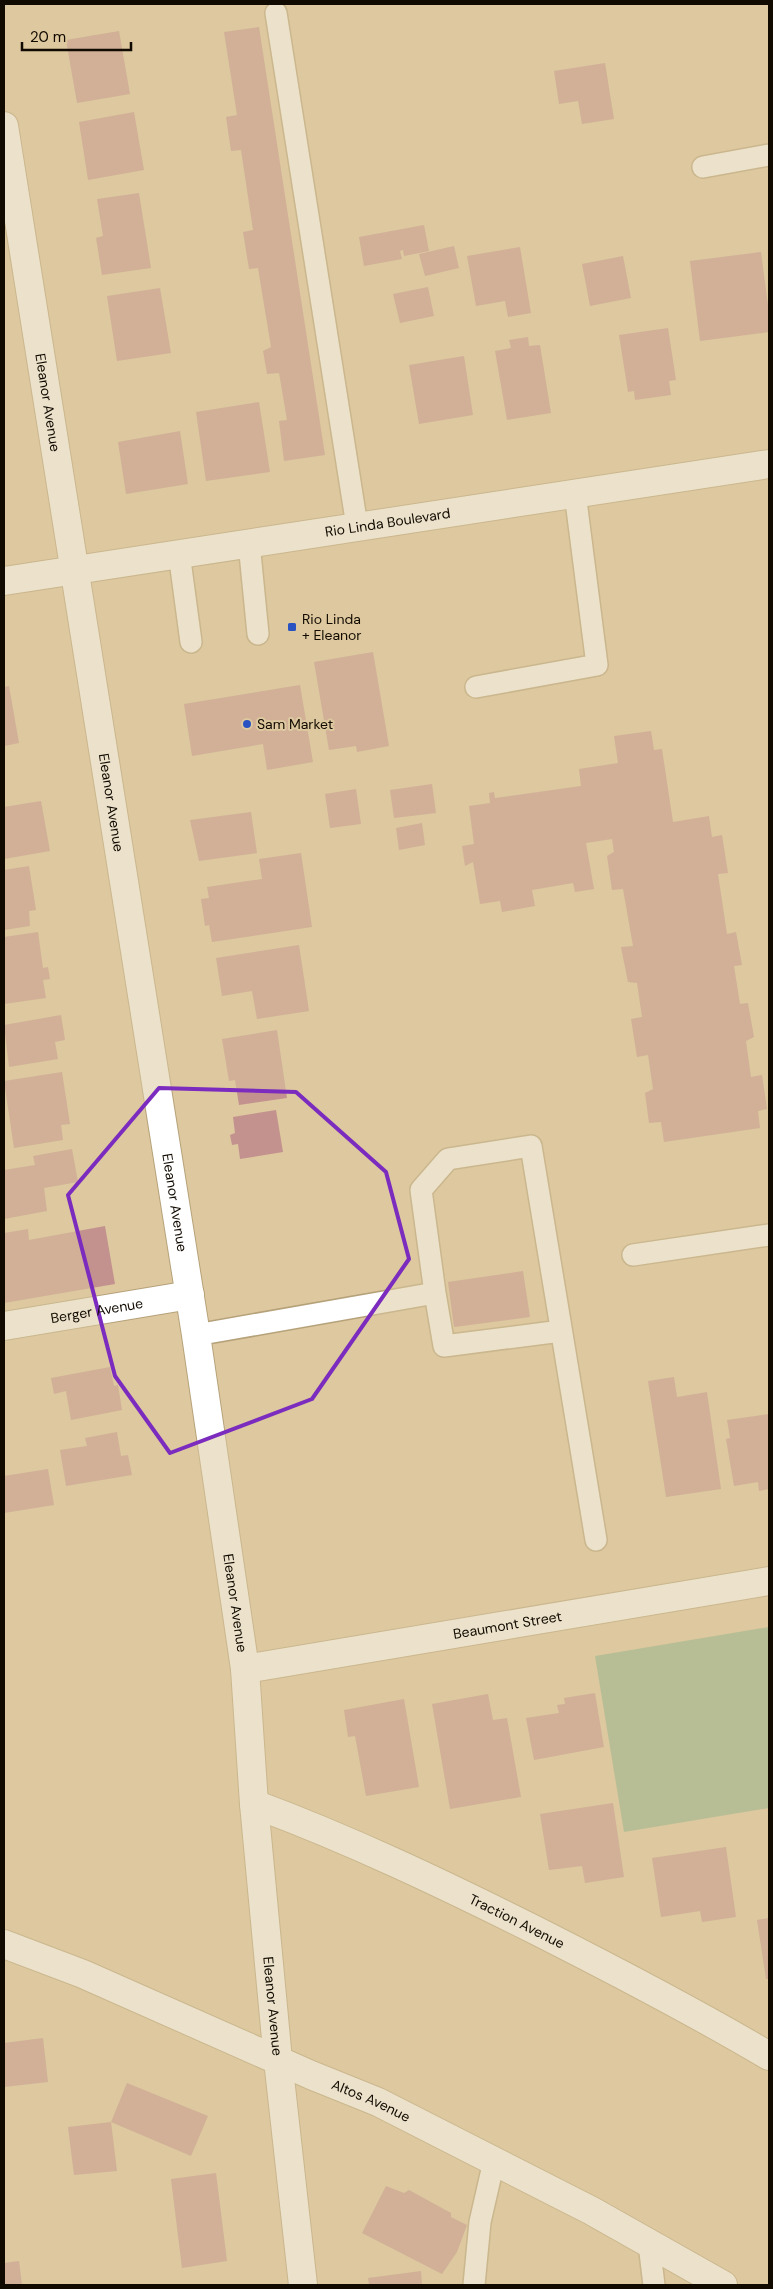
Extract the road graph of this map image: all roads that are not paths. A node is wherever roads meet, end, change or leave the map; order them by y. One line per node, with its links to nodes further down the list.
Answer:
1 (276, 13): 7 (lane)
2 (4, 126): 10 (street, Eleanor Avenue)
3 (769, 155): 4 (lane)
4 (703, 167)
5 (769, 464): 6 (street, Rio Linda Boulevard)
6 (575, 493): 7 (street, Rio Linda Boulevard); 14 (lane)
7 (357, 526): 8 (street, Rio Linda Boulevard)
8 (249, 543): 9 (street, Rio Linda Boulevard); 12 (lane)
9 (179, 553): 10 (street, Rio Linda Boulevard); 13 (lane)
10 (74, 570): 11 (street, Rio Linda Boulevard); 18 (street, Eleanor Avenue)
11 (4, 581)
12 (258, 634)
13 (191, 642)
14 (476, 687)
15 (769, 1235): 16 (lane)
16 (633, 1255)
17 (435, 1294): 20 (lane); 20 (lane); 21 (lane)
18 (190, 1295): 19 (street, Berger Avenue); 21 (street, Eleanor Avenue)
19 (4, 1326)
20 (561, 1331): 22 (lane)
21 (196, 1335): 24 (street, Eleanor Avenue)
22 (596, 1540)
23 (769, 1581): 24 (street, Beaumont Street)
24 (245, 1668): 25 (street, Eleanor Avenue)
25 (254, 1804): 27 (street, Traction Avenue); 28 (street, Eleanor Avenue)
26 (4, 1944): 28 (street, Altos Avenue)
27 (769, 2056)
28 (278, 2060): 29 (street, Altos Avenue); 31 (street, Eleanor Avenue)
29 (494, 2161): 30 (street, Altos Avenue); 32 (lane)
30 (650, 2244): 33 (lane); 34 (street, Altos Avenue)
31 (303, 2285)
32 (474, 2285)
33 (654, 2285)
34 (723, 2285)

